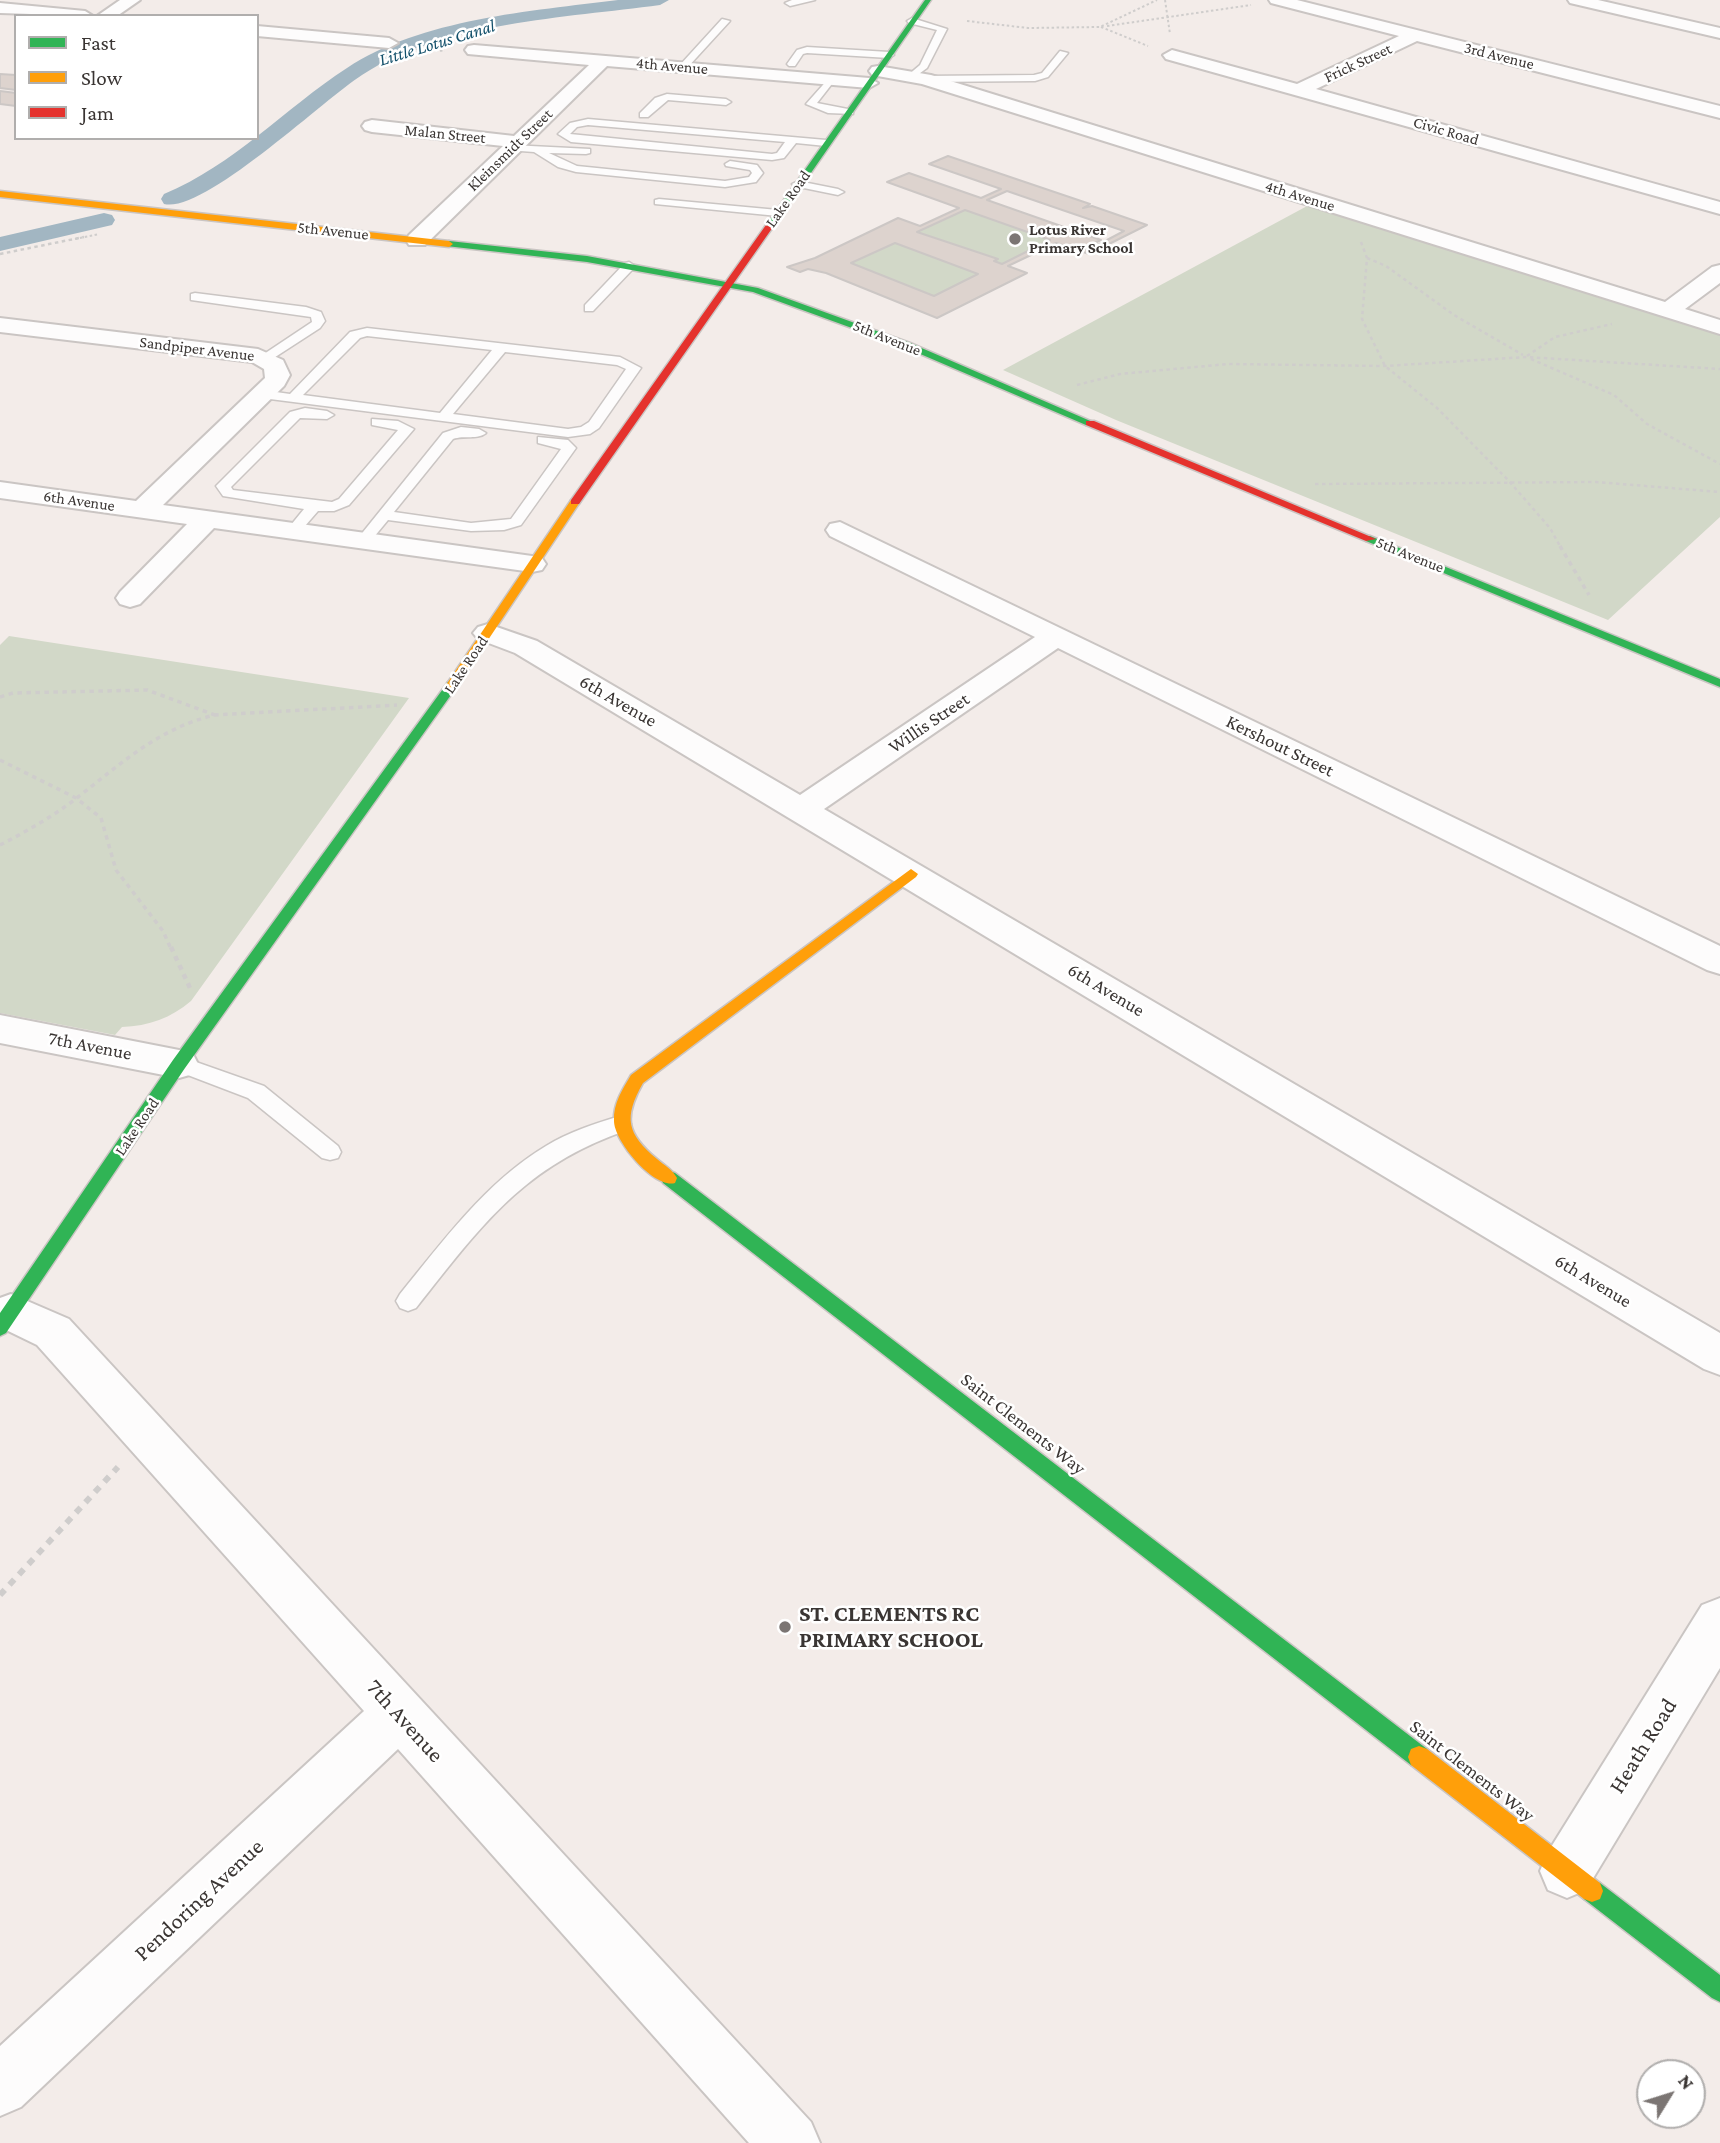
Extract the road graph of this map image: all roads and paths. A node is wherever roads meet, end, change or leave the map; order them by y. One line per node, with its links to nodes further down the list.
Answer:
1 (132, 0): 12 (street)
2 (811, 0): 8 (lane)
3 (928, 0): 14 (street, Lake Road)
4 (1157, 0): 17 (path)
5 (1165, 0): 13 (path)
6 (1576, 0): 19 (street)
7 (1280, 1): 13 (path); 15 (street, 3rd Avenue)
8 (790, 3)
9 (0, 8): 11 (street)
10 (1373, 10): 15 (street)
11 (64, 14)
12 (108, 14)
13 (1168, 15): 17 (path); 24 (path)
14 (915, 18): 17 (path); 28 (street, Lake Road); 29 (lane)
15 (1353, 19): 20 (street, 3rd Avenue)
16 (725, 21): 27 (lane)
17 (1100, 27): 24 (path)
18 (259, 31): 21 (street)
19 (1720, 33)
20 (1415, 35): 31 (street, Frick Street); 35 (street, 3rd Avenue)
21 (389, 43)
22 (474, 50): 25 (street, 4th Avenue)
23 (1063, 53): 29 (lane)
24 (1172, 55): 31 (street, Civic Road)
25 (604, 60): 27 (street, 4th Avenue); 33 (street, Kleinsmidt Street)
26 (792, 64): 28 (lane)
27 (683, 67): 30 (street, 4th Avenue)
28 (879, 70): 29 (street, 4th Avenue); 30 (street, 4th Avenue); 34 (street, Lake Road)
29 (918, 77): 46 (street, 4th Avenue)
30 (830, 80): 34 (lane)
31 (1300, 90): 48 (street, Civic Road)
32 (726, 102): 36 (lane)
33 (562, 112): 36 (lane); 41 (street, Kleinsmidt Street)
34 (849, 112): 40 (street, Lake Road)
35 (1720, 112)
36 (644, 115): 37 (lane)
37 (658, 115)
38 (372, 126): 41 (street, Malan Street)
39 (793, 141): 39 (lane); 40 (lane)
40 (826, 144): 43 (street, Lake Road)
41 (514, 145): 42 (lane); 51 (street, Kleinsmidt Street)
42 (538, 151): 42 (lane)
43 (798, 184): 44 (lane); 49 (street, Lake Road)
44 (838, 191)
45 (0, 194): 51 (street, 5th Avenue)
46 (1311, 200): 53 (path); 59 (street, 4th Avenue)
47 (659, 202): 49 (lane)
48 (1720, 208)
49 (778, 213): 56 (street, Lake Road)
50 (101, 233): 52 (path)
51 (417, 240): 54 (street, 5th Avenue)
52 (0, 254)
53 (1367, 258): 63 (path); 65 (path)
54 (629, 266): 56 (street, 5th Avenue); 58 (lane)
55 (1720, 272): 59 (street)
56 (727, 283): 68 (street, 5th Avenue); 83 (street, Lake Road)
57 (195, 297): 64 (lane)
58 (589, 308)
59 (1668, 311): 61 (street, 4th Avenue); 63 (path)
60 (0, 325): 64 (street, Sandpiper Avenue)
61 (1720, 327)
62 (502, 347): 69 (lane); 70 (lane); 70 (lane)
63 (1525, 357): 65 (path); 66 (path); 71 (path)
64 (266, 359): 67 (street, Sandpiper Avenue)
65 (1385, 366): 68 (path); 72 (path)
66 (1720, 369)
67 (262, 394): 69 (lane); 77 (street, Sandpiper Avenue)
68 (1029, 397): 75 (street, 5th Avenue)
69 (293, 398): 70 (lane)
70 (443, 417)
71 (1720, 464)
72 (1508, 480): 74 (path); 75 (path); 87 (path)
73 (0, 490): 77 (street, 6th Avenue)
74 (1720, 492)
75 (1281, 502): 87 (street, 5th Avenue)
76 (314, 506): 76 (lane); 81 (lane)
77 (142, 510): 79 (street, 6th Avenue)
78 (384, 515): 78 (lane); 82 (lane)
79 (208, 519): 81 (street, 6th Avenue); 84 (street)
80 (840, 530): 86 (street, Kershout Street)
81 (293, 531): 82 (street, 6th Avenue)
82 (364, 540): 83 (street, 6th Avenue)
83 (532, 564): 85 (street, Lake Road)
84 (130, 598)
85 (488, 633): 94 (street, 6th Avenue); 100 (street, Lake Road)
86 (1056, 636): 94 (street, Willis Street); 97 (street, Kershout Street)
87 (1617, 640): 88 (street, 5th Avenue)
88 (1720, 682)
89 (0, 696): 91 (path)
90 (408, 708): 91 (path)
91 (215, 715): 93 (path)
92 (0, 760): 93 (path)
93 (76, 798): 95 (path); 98 (path)
94 (802, 809): 96 (street, 6th Avenue)
95 (0, 845)
96 (911, 874): 101 (street); 105 (street, 6th Avenue)
97 (1720, 961)
98 (191, 991)
99 (0, 1029): 100 (street, 7th Avenue)
100 (179, 1065): 102 (lane); 104 (street, Lake Road)
101 (620, 1124): 103 (lane); 110 (street, Saint Clements Way)
102 (330, 1152)
103 (408, 1301)
104 (6, 1320): 109 (street, 7th Avenue)
105 (1720, 1356)
106 (125, 1460): 107 (path)
107 (0, 1595)
108 (1720, 1622): 110 (street, Heath Road)
109 (398, 1714): 112 (street, Pendoring Avenue); 113 (street, 7th Avenue)
110 (1567, 1871): 111 (street, Saint Clements Way)
111 (1720, 1990)
112 (0, 2086)
113 (790, 2143)

